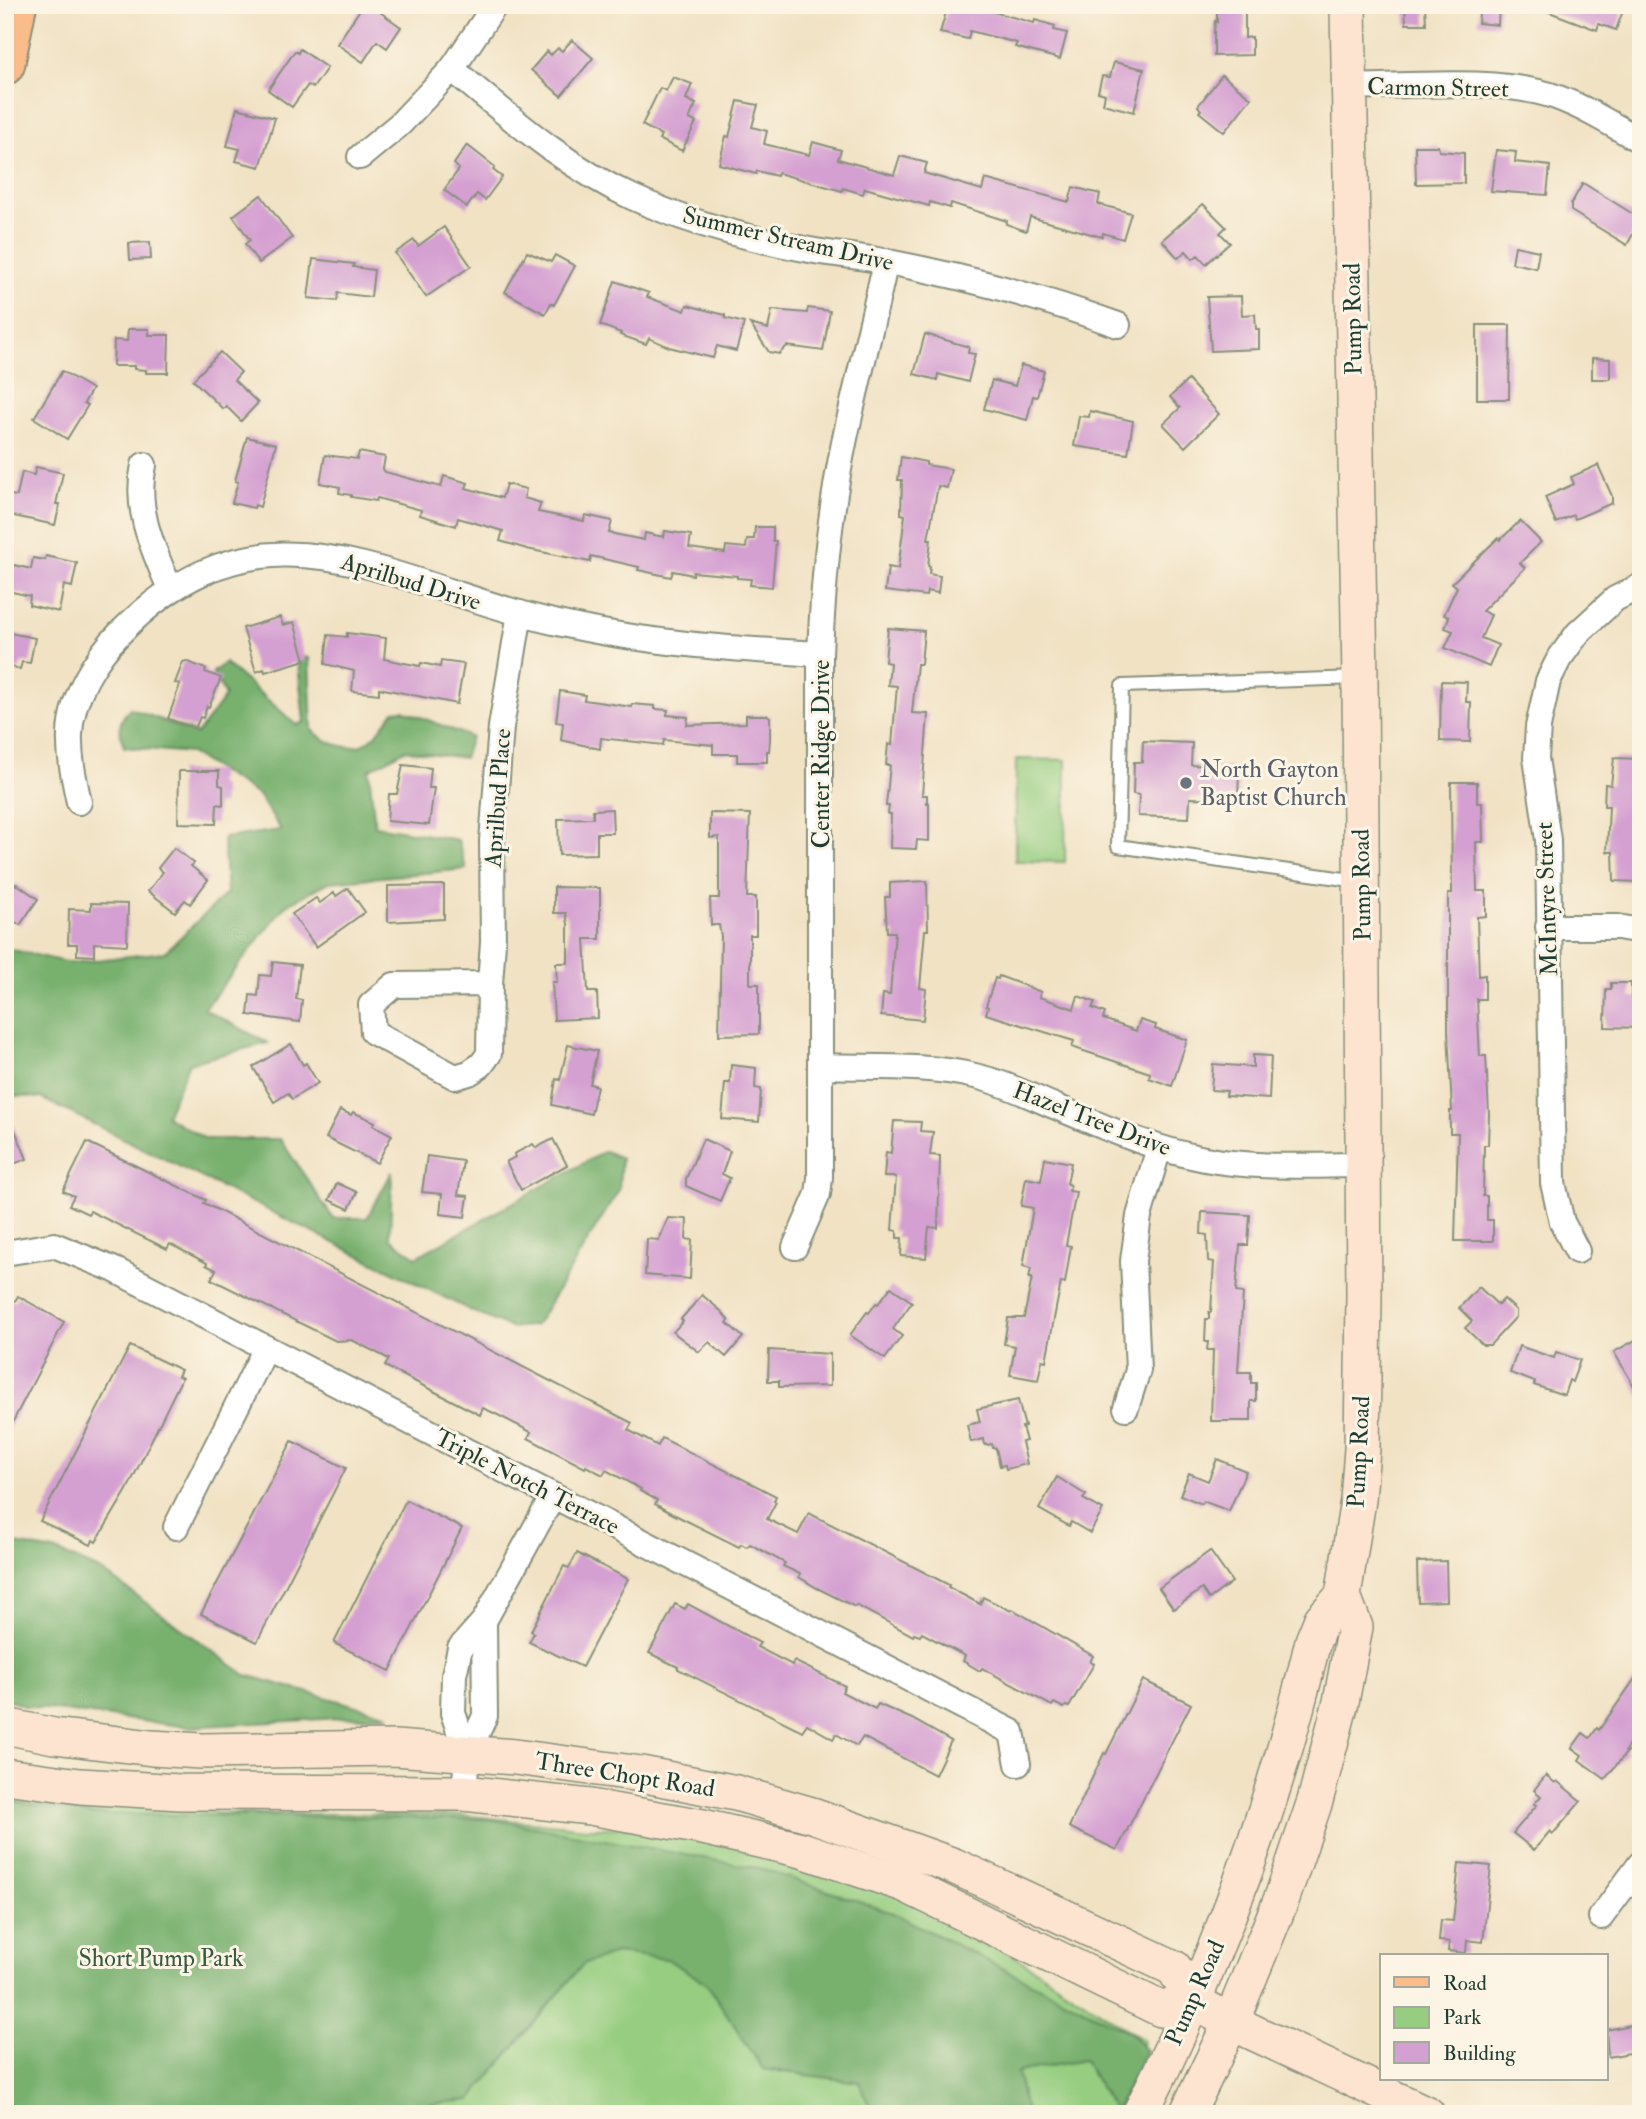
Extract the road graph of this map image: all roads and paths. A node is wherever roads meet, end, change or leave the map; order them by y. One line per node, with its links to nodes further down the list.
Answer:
1 (17, 5): 4 (main road)
2 (495, 5): 5 (street)
3 (1348, 5): 6 (main road, Pump Road)
4 (5, 65)
5 (452, 69): 8 (street); 9 (street, Summer Stream Drive)
6 (1348, 87): 7 (street, Carmon Street); 16 (main road, Pump Road)
7 (1641, 142)
8 (360, 157)
9 (886, 261): 10 (street, Summer Stream Drive); 15 (street, Center Ridge Drive)
10 (1118, 325)
11 (144, 465): 13 (street)
12 (1641, 586): 19 (street, McIntyre Street)
13 (170, 589): 14 (street, Aprilbud Drive); 17 (street, Aprilbud Drive)
14 (520, 613): 15 (street, Aprilbud Drive); 21 (street, Aprilbud Place)
15 (820, 654): 22 (street, Center Ridge Drive)
16 (1360, 678): 18 (main road, Pump Road); 18 (lane)
17 (79, 802)
18 (1361, 882): 24 (main road, Pump Road)
19 (1548, 927): 20 (street); 26 (street, McIntyre Street)
20 (1641, 930)
21 (490, 984): 21 (street, Aprilbud Place)
22 (821, 1066): 23 (street, Hazel Tree Drive); 25 (street, Center Ridge Drive)
23 (1159, 1148): 24 (street, Hazel Tree Drive); 29 (street)
24 (1364, 1165): 32 (main road, Pump Road)
25 (795, 1247)
26 (1577, 1251)
27 (5, 1252): 28 (street, Triple Notch Terrace)
28 (266, 1348): 30 (street, Triple Notch Terrace); 31 (street)
29 (1126, 1408)
30 (553, 1496): 34 (street); 35 (street, Triple Notch Terrace)
31 (176, 1527)
32 (1343, 1596): 40 (main road, Pump Road); 41 (main road, Pump Road)
33 (5, 1727): 34 (main road, Three Chopt Road)
34 (467, 1755): 37 (street); 40 (main road, Three Chopt Road)
35 (1018, 1764)
36 (5, 1776): 37 (main road, Three Chopt Road)
37 (464, 1793): 40 (main road, Three Chopt Road)
38 (1641, 1863): 39 (street)
39 (1601, 1917)
40 (1193, 2001): 41 (main road); 42 (main road, Pump Road)
41 (1231, 2022): 43 (main road, Pump Road); 44 (main road)
42 (1140, 2114)
43 (1187, 2114)
44 (1427, 2114)

